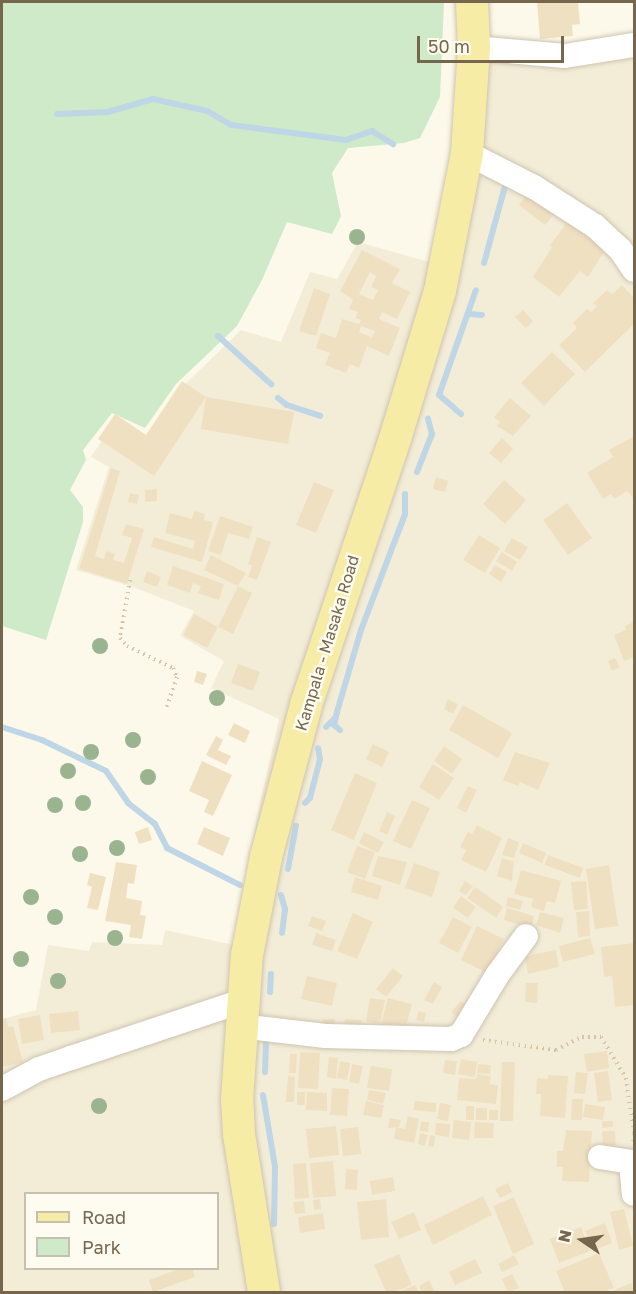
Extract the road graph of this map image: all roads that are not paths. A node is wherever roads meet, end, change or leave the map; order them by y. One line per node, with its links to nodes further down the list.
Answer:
1 (472, 2): 3 (main road, Kampala - Masaka Road)
2 (634, 45): 3 (street)
3 (474, 48): 4 (main road, Kampala - Masaka Road)
4 (467, 153): 5 (street); 7 (main road, Kampala - Masaka Road)
5 (634, 270)
6 (526, 936): 7 (street)
7 (241, 1013): 8 (street); 11 (main road, Kampala - Masaka Road)
8 (2, 1089)
9 (600, 1157): 10 (street)
10 (634, 1194)
11 (264, 1293)

